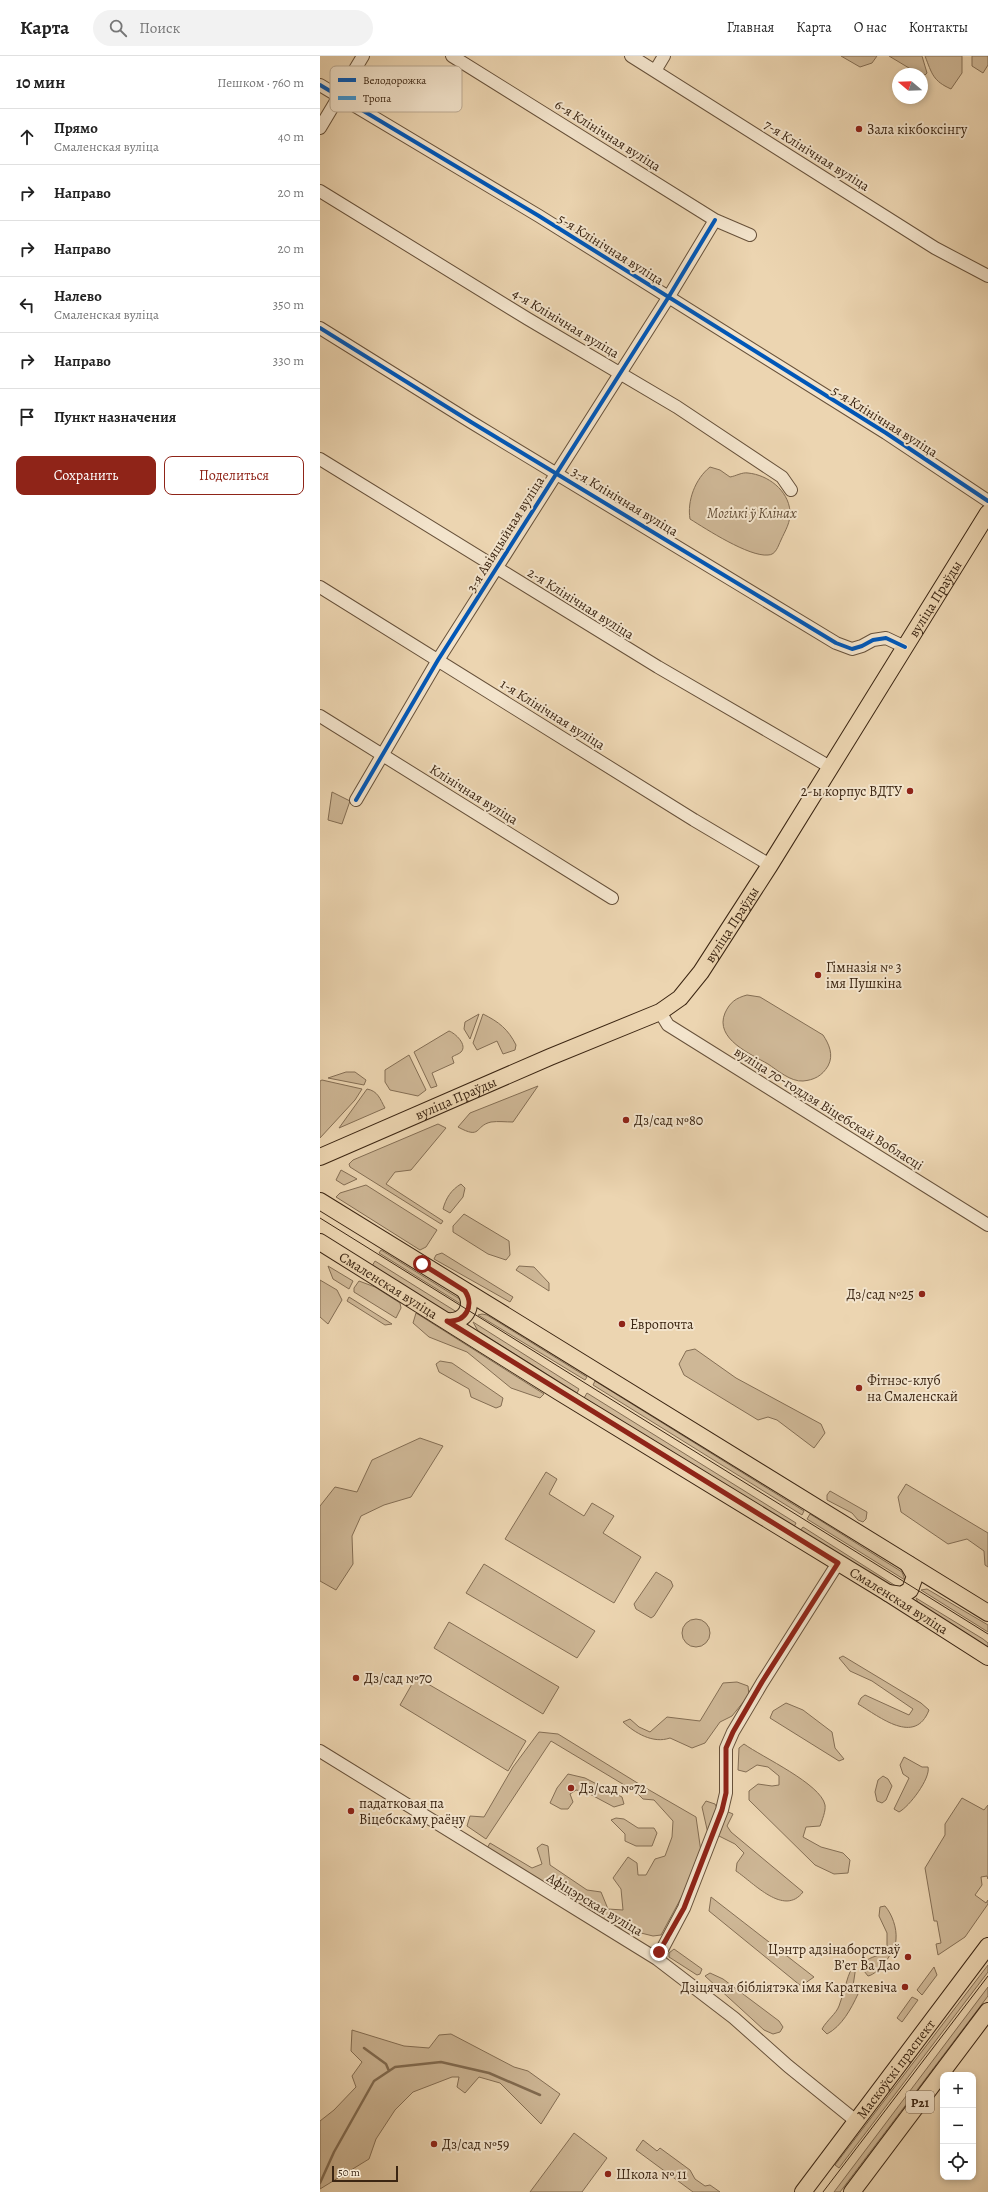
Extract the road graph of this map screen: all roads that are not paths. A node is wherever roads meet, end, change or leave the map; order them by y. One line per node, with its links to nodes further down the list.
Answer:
1 (363, 56): 5 (street)
2 (452, 56): 13 (street, 6-я Клінічная вуліца)
3 (631, 56): 6 (street, 7-я Клінічная вуліца)
4 (664, 56): 6 (street)
5 (357, 66)
6 (655, 71): 15 (street, 7-я Клінічная вуліца)
7 (320, 85): 8 (street, 5-я Клінічная вуліца)
8 (330, 91)
9 (330, 111): 11 (street)
10 (366, 112): 16 (street, 5-я Клінічная вуліца)
11 (320, 128)
12 (320, 191): 18 (street, 4-я Клінічная вуліца)
13 (715, 220): 14 (street, 6-я Клінічная вуліца); 16 (street, 3-я Авіяцыйная вуліца)
14 (750, 235)
15 (988, 276)
16 (668, 298): 18 (street, 3-я Авіяцыйная вуліца); 22 (street, 5-я Клінічная вуліца)
17 (320, 328): 20 (street, 3-я Клінічная вуліца)
18 (620, 372): 20 (street, 3-я Авіяцыйная вуліца); 21 (street, 4-я Клінічная вуліца)
19 (320, 459): 24 (street, 2-я Клінічная вуліца)
20 (557, 472): 24 (street, 3-я Авіяцыйная вуліца); 26 (street, 3-я Клінічная вуліца)
21 (791, 490)
22 (988, 501)
23 (988, 513): 26 (main road, вуліца Праўды)
24 (497, 569): 27 (street, 3-я Авіяцыйная вуліца); 30 (street, 2-я Клінічная вуліца)
25 (320, 588): 27 (street, 1-я Клінічная вуліца)
26 (904, 647): 30 (main road, вуліца Праўды)
27 (438, 660): 29 (street, 3-я Авіяцыйная вуліца); 32 (street, 1-я Клінічная вуліца)
28 (320, 716): 29 (street, Клінічная вуліца)
29 (384, 755): 31 (street, 3-я Авіяцыйная вуліца); 33 (street, Клінічная вуліца)
30 (830, 767): 32 (main road, вуліца Праўды)
31 (356, 800)
32 (770, 865): 34 (main road, вуліца Праўды)
33 (612, 898)
34 (660, 1012): 35 (main road, вуліца Праўды); 37 (street, вуліца 70-годдзя Віцебскай Вобласці)
35 (321, 1160)
36 (321, 1197): 39 (main road)
37 (988, 1225)
38 (320, 1242): 41 (main road, Смаленская вуліца)
39 (465, 1291): 40 (main road); 41 (main road)
40 (492, 1308): 42 (main road); 44 (main road)
41 (447, 1321): 42 (main road, Смаленская вуліца)
42 (472, 1337): 43 (main road, Смаленская вуліца)
43 (838, 1563): 46 (main road, Смаленская вуліца); 52 (street)
44 (908, 1564): 45 (main road); 46 (main road)
45 (937, 1582): 47 (main road); 48 (main road)
46 (888, 1593): 47 (main road, Смаленская вуліца)
47 (918, 1612): 49 (main road, Смаленская вуліца)
48 (988, 1613)
49 (988, 1657)
50 (320, 1751): 52 (street, Афіцэрская вуліца)
51 (988, 1946): 53 (main road, Маскоўскі праспект)
52 (656, 1959): 55 (street, Афіцэрская вуліца)
53 (983, 1959): 55 (main road, Маскоўскі праспект)
54 (988, 2011): 57 (main road, Р21)
55 (856, 2121): 56 (main road, Маскоўскі праспект)
56 (803, 2192)
57 (852, 2192)

